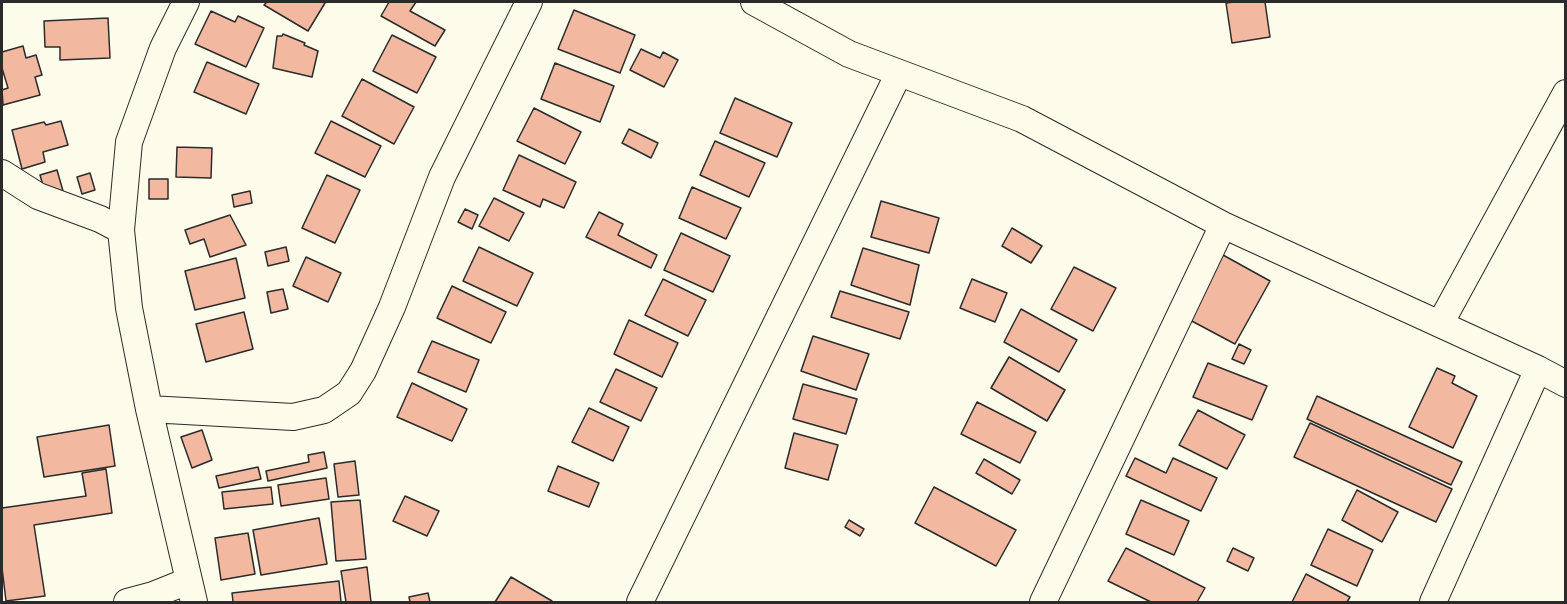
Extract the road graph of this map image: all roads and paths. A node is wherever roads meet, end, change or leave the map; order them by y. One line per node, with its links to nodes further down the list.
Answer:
1 (186, 2): 8 (street)
2 (528, 2): 12 (street)
3 (753, 2): 4 (street)
4 (899, 73): 7 (street); 15 (street)
5 (1566, 93): 9 (street)
6 (2, 173): 8 (street)
7 (1223, 225): 9 (street); 16 (street)
8 (121, 230): 12 (street)
9 (1440, 324): 10 (street)
10 (1538, 369): 11 (street); 17 (street)
11 (1566, 384)
12 (149, 409): 13 (street)
13 (191, 592): 14 (street)
14 (127, 603)
15 (640, 603)
16 (1043, 603)
17 (1433, 603)

